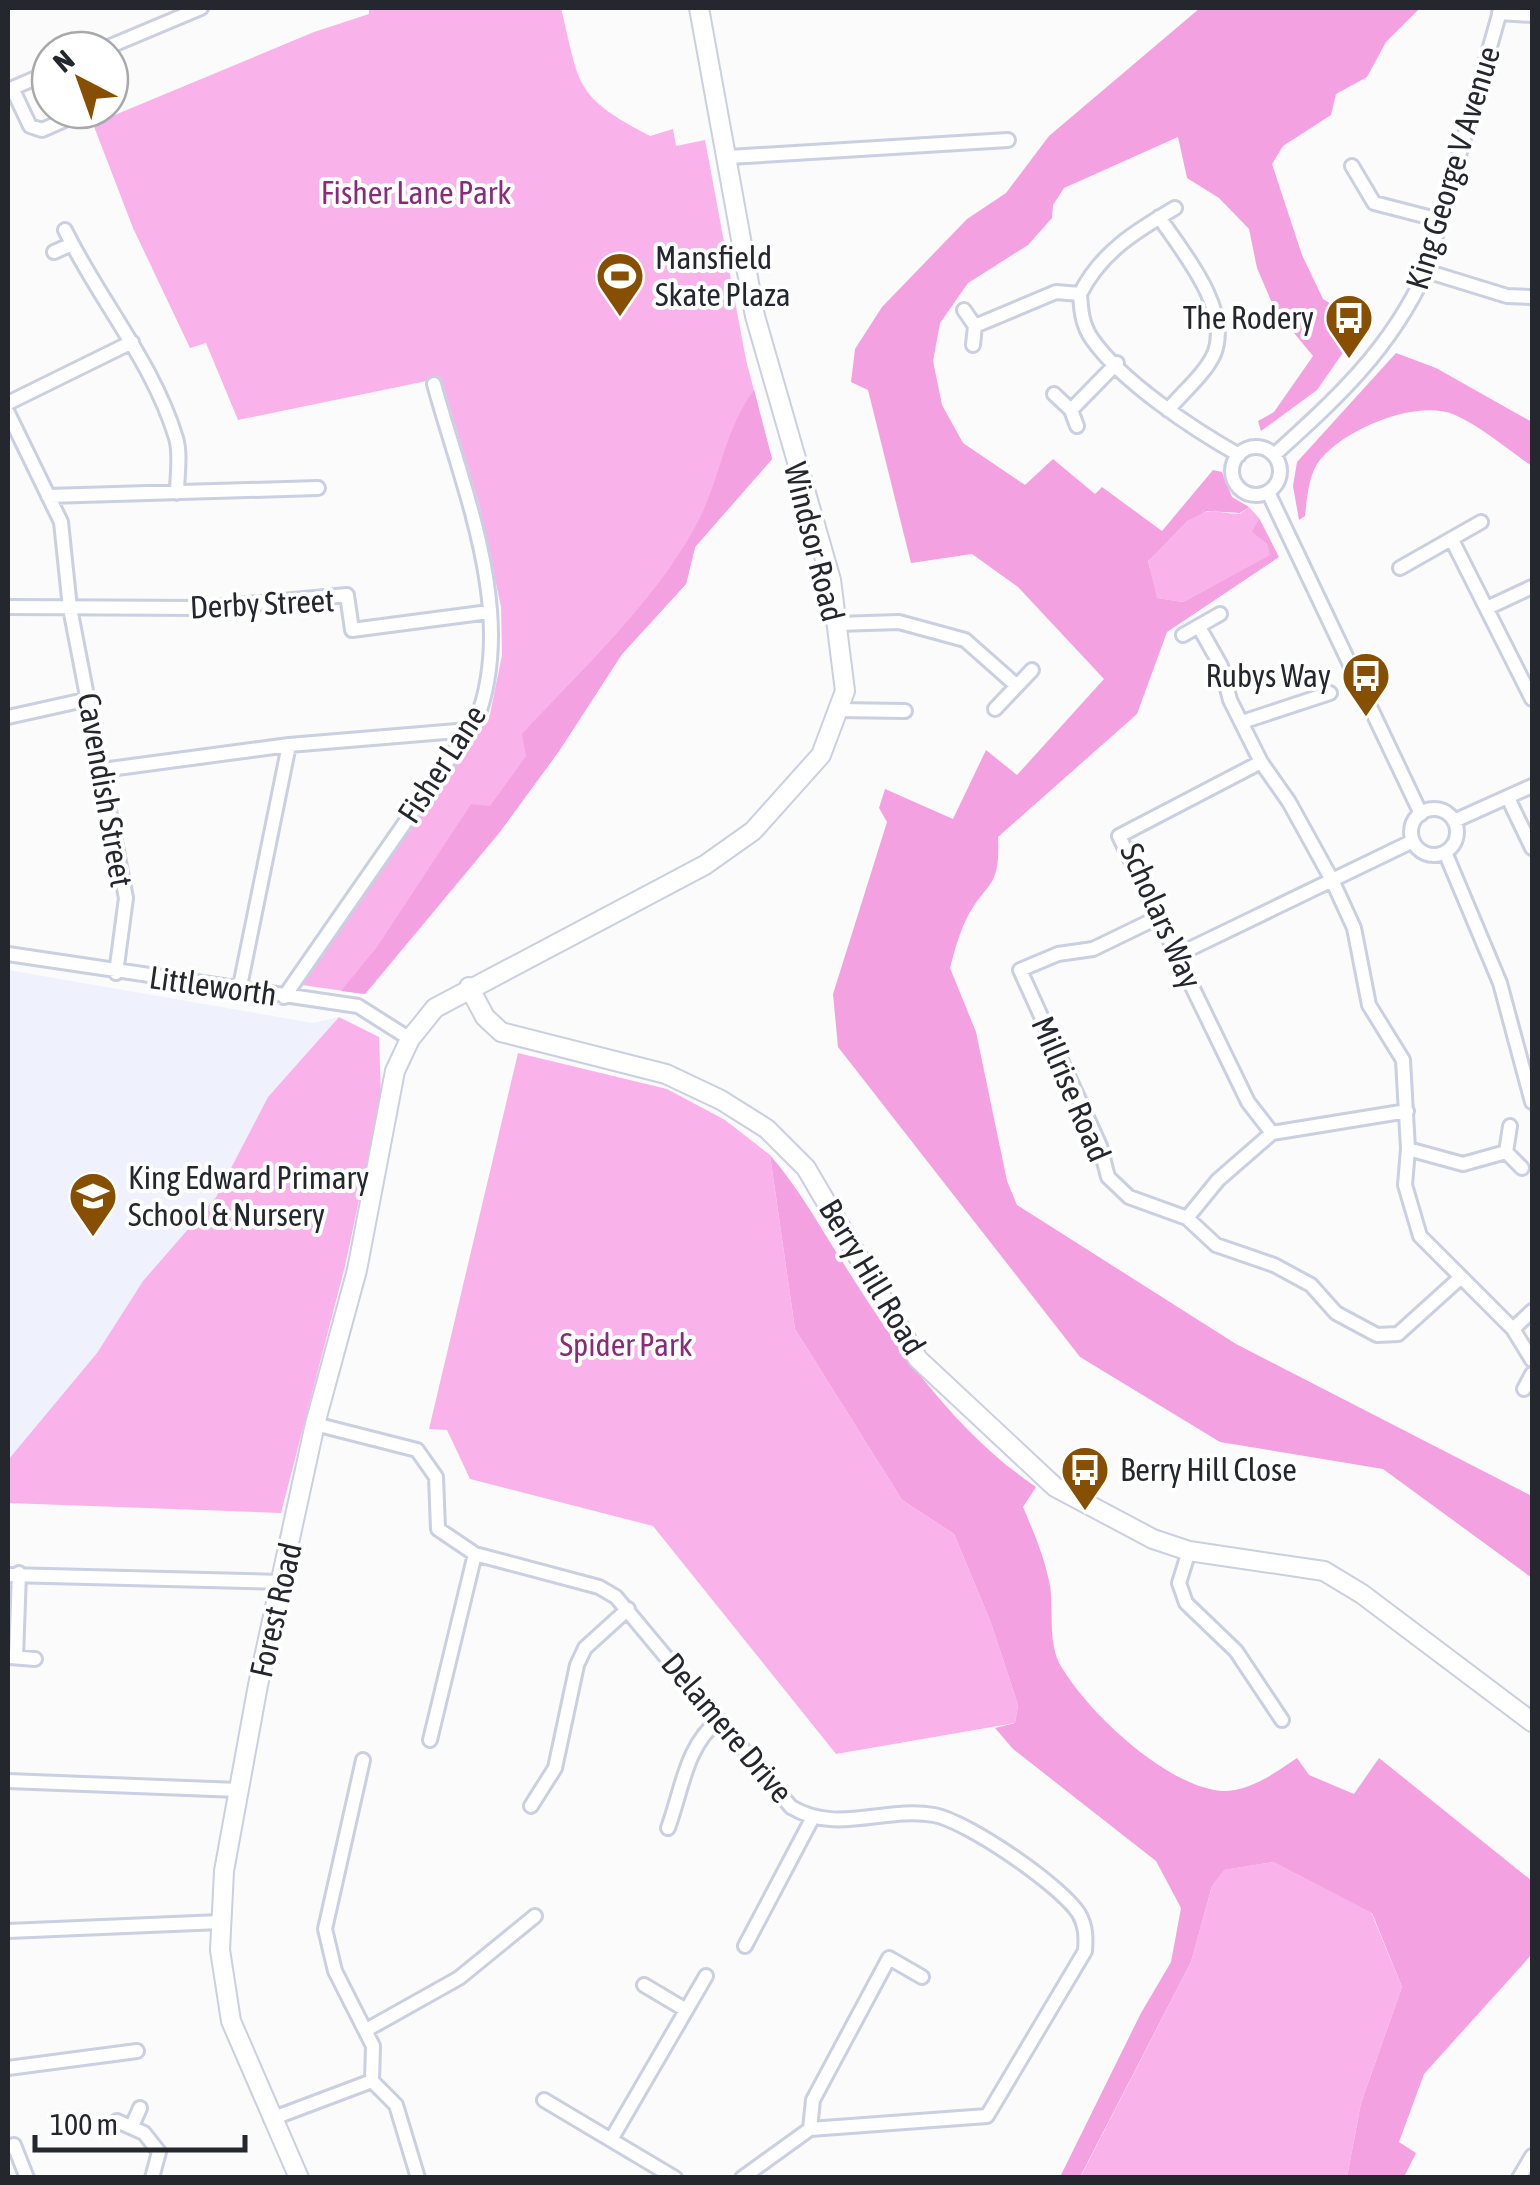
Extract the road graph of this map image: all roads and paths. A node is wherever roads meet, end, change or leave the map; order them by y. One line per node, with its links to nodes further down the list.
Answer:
1 (201, 8): 5 (street)
2 (699, 8): 9 (main road, Windsor Road)
3 (1500, 10): 4 (street); 13 (street, King George V Avenue)
4 (1532, 15)
5 (130, 38)
6 (10, 89): 7 (street)
7 (30, 126)
8 (1008, 140): 9 (street)
9 (729, 157): 49 (main road, Windsor Road)
10 (1352, 166): 13 (street)
11 (1176, 208): 12 (street)
12 (1159, 218): 18 (street); 29 (street)
13 (1440, 220): 17 (street, King George V Avenue)
14 (65, 230): 15 (street)
15 (72, 244): 16 (street); 22 (street)
16 (54, 252)
17 (1426, 271): 19 (street); 33 (street, King George V Avenue)
18 (1080, 294): 21 (street); 24 (street)
19 (1532, 296)
20 (964, 310): 21 (street)
21 (975, 326): 23 (street)
22 (132, 342): 27 (street); 36 (street)
23 (973, 345)
24 (1117, 363): 28 (street); 29 (street)
25 (434, 384): 47 (street, Fisher Lane)
26 (1054, 394): 28 (street)
27 (8, 402)
28 (1071, 410): 31 (street)
29 (1168, 410): 32 (street)
30 (8, 413): 37 (street, Cavendish Street)
31 (1077, 426)
32 (1238, 455): 33 (street); 35 (street)
33 (1274, 455): 35 (street)
34 (318, 488): 36 (street)
35 (1268, 492): 68 (street)
36 (177, 493): 37 (street)
37 (48, 496): 45 (street, Cavendish Street)
38 (1480, 522): 39 (street)
39 (1452, 540): 40 (street); 42 (street)
40 (1400, 568)
41 (1532, 587): 46 (street)
42 (1480, 594): 43 (street); 46 (street)
43 (1465, 602)
44 (8, 607): 45 (street, Derby Street)
45 (70, 608): 47 (street, Derby Street); 55 (street, Cavendish Street)
46 (1486, 608): 56 (street)
47 (488, 612): 62 (street, Fisher Lane)
48 (1220, 614): 50 (street)
49 (837, 624): 53 (street); 58 (main road, Windsor Road)
50 (1198, 626): 51 (street); 61 (street)
51 (1183, 636)
52 (1032, 670): 53 (street)
53 (1016, 686): 57 (street)
54 (1330, 693): 61 (street)
55 (88, 699): 60 (street); 65 (street, Cavendish Street)
56 (1532, 699)
57 (995, 709)
58 (838, 710): 59 (street); 78 (main road, Windsor Road)
59 (905, 711)
60 (8, 717)
61 (1242, 722): 64 (street)
62 (469, 730): 63 (street); 80 (street, Fisher Lane)
63 (289, 745): 65 (street); 79 (street)
64 (1260, 762): 73 (street); 74 (street, Scholars Way)
65 (102, 770): 77 (street, Cavendish Street)
66 (1532, 786): 67 (street)
67 (1508, 798): 69 (street); 71 (street)
68 (1421, 814): 69 (street); 70 (street)
69 (1454, 821): 72 (street)
70 (1413, 841): 72 (street); 73 (street)
71 (1532, 848)
72 (1445, 852): 82 (street)
73 (1332, 880): 76 (street); 83 (street)
74 (1157, 918): 76 (street, Scholars Way); 89 (street, Millrise Road)
75 (8, 954): 77 (street, Littleworth)
76 (1175, 956): 85 (street, Scholars Way)
77 (116, 972): 79 (street, Littleworth)
78 (469, 986): 81 (main road, Windsor Road); 97 (main road, Berry Hill Road)
79 (239, 991): 80 (street, Littleworth)
80 (284, 997): 81 (street, Littleworth)
81 (410, 1039): 96 (main road, Forest Road)
82 (1532, 1102)
83 (1406, 1111): 85 (street); 86 (street)
84 (1510, 1126): 87 (street)
85 (1272, 1133): 89 (street)
86 (1408, 1149): 87 (street); 90 (street)
87 (1506, 1152): 88 (street)
88 (1522, 1168)
89 (1188, 1218): 90 (street, Millrise Road)
90 (1460, 1278): 92 (street)
91 (1532, 1311): 92 (street)
92 (1512, 1329): 93 (street)
93 (1532, 1360)
94 (1532, 1374): 95 (street)
95 (1524, 1389)
96 (315, 1424): 98 (street, Delamere Drive); 100 (main road, Forest Road)
97 (1189, 1551): 104 (street); 106 (main road, Berry Hill Road)
98 (475, 1554): 101 (street, Delamere Drive); 107 (street)
99 (14, 1574): 100 (street); 102 (street)
100 (283, 1582): 110 (main road, Forest Road)
101 (628, 1609): 105 (street, Delamere Drive); 111 (street)
102 (12, 1657): 103 (street)
103 (35, 1659)
104 (1290, 1704)
105 (719, 1720): 112 (street, Delamere Drive); 113 (street)
106 (1532, 1722)
107 (430, 1740)
108 (362, 1760): 122 (street)
109 (8, 1781): 110 (street)
110 (238, 1790): 115 (main road, Forest Road)
111 (532, 1806)
112 (812, 1819): 117 (street); 131 (street, Delamere Drive)
113 (668, 1828)
114 (535, 1916): 122 (street)
115 (220, 1922): 116 (street); 128 (main road, Forest Road)
116 (8, 1931)
117 (745, 1946)
118 (706, 1976): 121 (street)
119 (922, 1977): 131 (street)
120 (644, 1985): 121 (street)
121 (686, 2010): 132 (street)
122 (368, 2030): 125 (street)
123 (137, 2051): 124 (street)
124 (8, 2068)
125 (372, 2081): 128 (street); 138 (street)
126 (544, 2100): 132 (street)
127 (140, 2108): 130 (street)
128 (271, 2119): 137 (main road, Forest Road)
129 (118, 2121): 130 (street)
130 (132, 2126): 136 (street)
131 (810, 2129): 140 (street)
132 (612, 2138): 139 (street)
133 (11, 2146): 135 (street)
134 (1532, 2156): 141 (street)
135 (27, 2178)
136 (152, 2178)
137 (299, 2178)
138 (418, 2178)
139 (675, 2178)
140 (742, 2178)
141 (1518, 2178)

